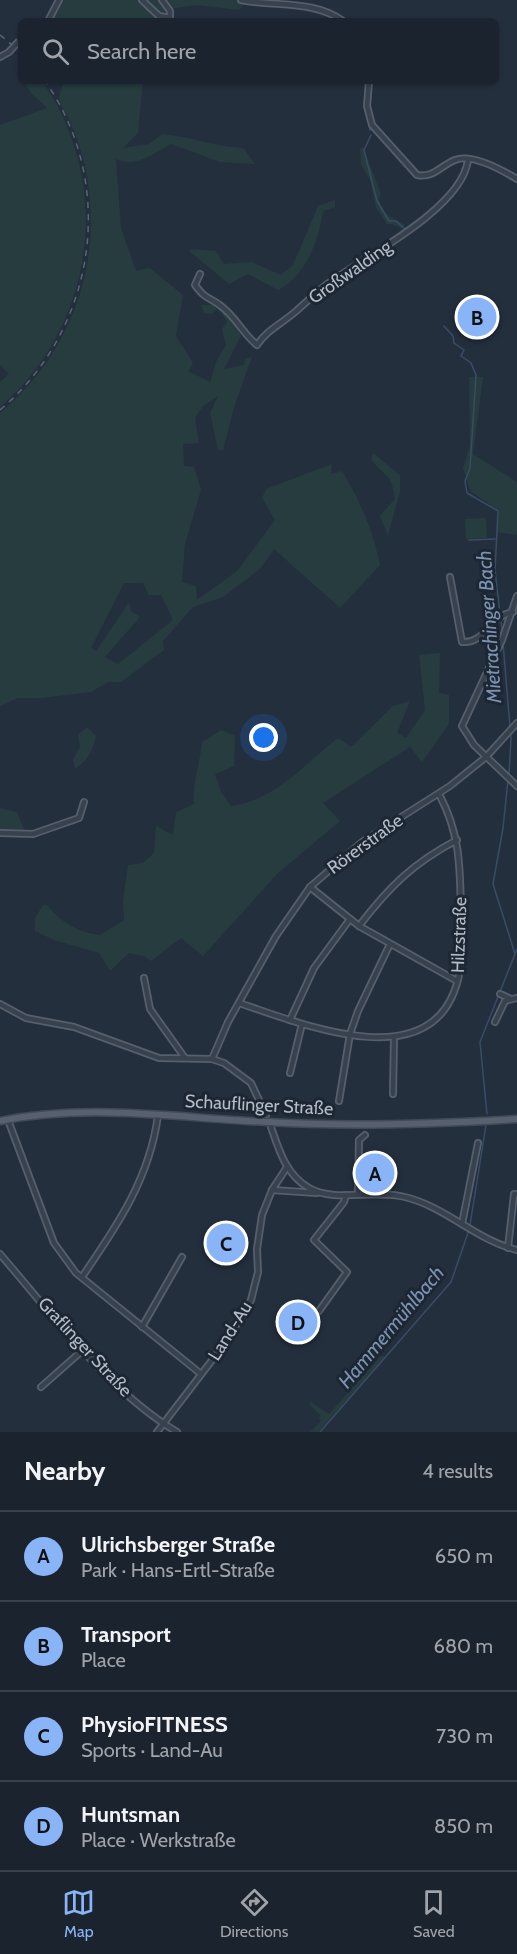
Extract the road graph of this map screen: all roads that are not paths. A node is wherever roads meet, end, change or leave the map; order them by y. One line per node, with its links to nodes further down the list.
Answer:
1 (59, 0): 6 (street)
2 (142, 0): 3 (street)
3 (162, 0)
4 (241, 0): 5 (street)
5 (270, 1): 7 (street)
6 (50, 18)
7 (339, 18)
8 (18, 43): 9 (street, bridge)
9 (0, 57)
10 (369, 84): 11 (street)
11 (468, 160): 12 (street); 13 (street, Großwalding)
12 (517, 179)
13 (200, 274)
14 (450, 577): 16 (street)
15 (517, 596): 16 (street)
16 (513, 612): 18 (street)
17 (517, 723): 18 (street, Rörerstraße)
18 (486, 757): 19 (street); 20 (street, Rörerstraße)
19 (517, 786)
20 (439, 795): 23 (street, Hilzstraße); 24 (street, Rörerstraße)
21 (84, 802): 22 (street)
22 (0, 832)
23 (457, 840): 26 (street); 29 (street, Hilzstraße)
24 (310, 887): 25 (street); 33 (street, Rörerstraße)
25 (350, 919): 26 (street); 35 (street)
26 (360, 926): 27 (street)
27 (390, 944): 29 (street); 38 (street)
28 (144, 978): 40 (street)
29 (457, 981): 39 (street, Hilzstraße)
30 (500, 994): 31 (street)
31 (508, 998): 32 (street); 36 (street)
32 (517, 998)
33 (239, 1003): 35 (street, Hilzstraße); 41 (street, Rörerstraße)
34 (0, 1004): 40 (street)
35 (290, 1020): 37 (street, Hilzstraße)
36 (495, 1022)
37 (302, 1024): 38 (street, Hilzstraße); 42 (street)
38 (350, 1034): 39 (street, Hilzstraße); 44 (street)
39 (394, 1037): 43 (street)
40 (184, 1058): 41 (street)
41 (212, 1059): 46 (street)
42 (290, 1073)
43 (393, 1094)
44 (339, 1101)
45 (158, 1115): 47 (main road, Schauflinger Straße); 48 (main road, Schauflinger Straße); 64 (street)
46 (266, 1115)
47 (517, 1119)
48 (8, 1120): 49 (main road, Schauflinger Straße); 64 (street)
49 (0, 1121)
50 (271, 1127): 53 (street)
51 (365, 1135): 56 (street)
52 (478, 1143): 59 (street)
53 (287, 1167): 54 (street, Land-Au); 55 (street)
54 (272, 1190): 55 (street); 68 (street, Land-Au)
55 (320, 1193): 58 (street)
56 (358, 1193): 58 (street); 59 (street)
57 (517, 1194): 60 (street)
58 (346, 1195): 65 (street)
59 (464, 1225): 60 (street)
60 (508, 1248): 61 (street)
61 (517, 1250)
62 (0, 1254): 67 (street, Graflinger Straße)
63 (182, 1257): 66 (street)
64 (82, 1277): 66 (street)
65 (319, 1311)
66 (142, 1327): 68 (street)
67 (84, 1349): 69 (street); 70 (street, Graflinger Straße)
68 (201, 1374): 70 (street, Land-Au)
69 (41, 1387)
70 (164, 1424): 71 (street, Land-Au); 72 (street, Graflinger Straße)
71 (157, 1432)
72 (177, 1432)

